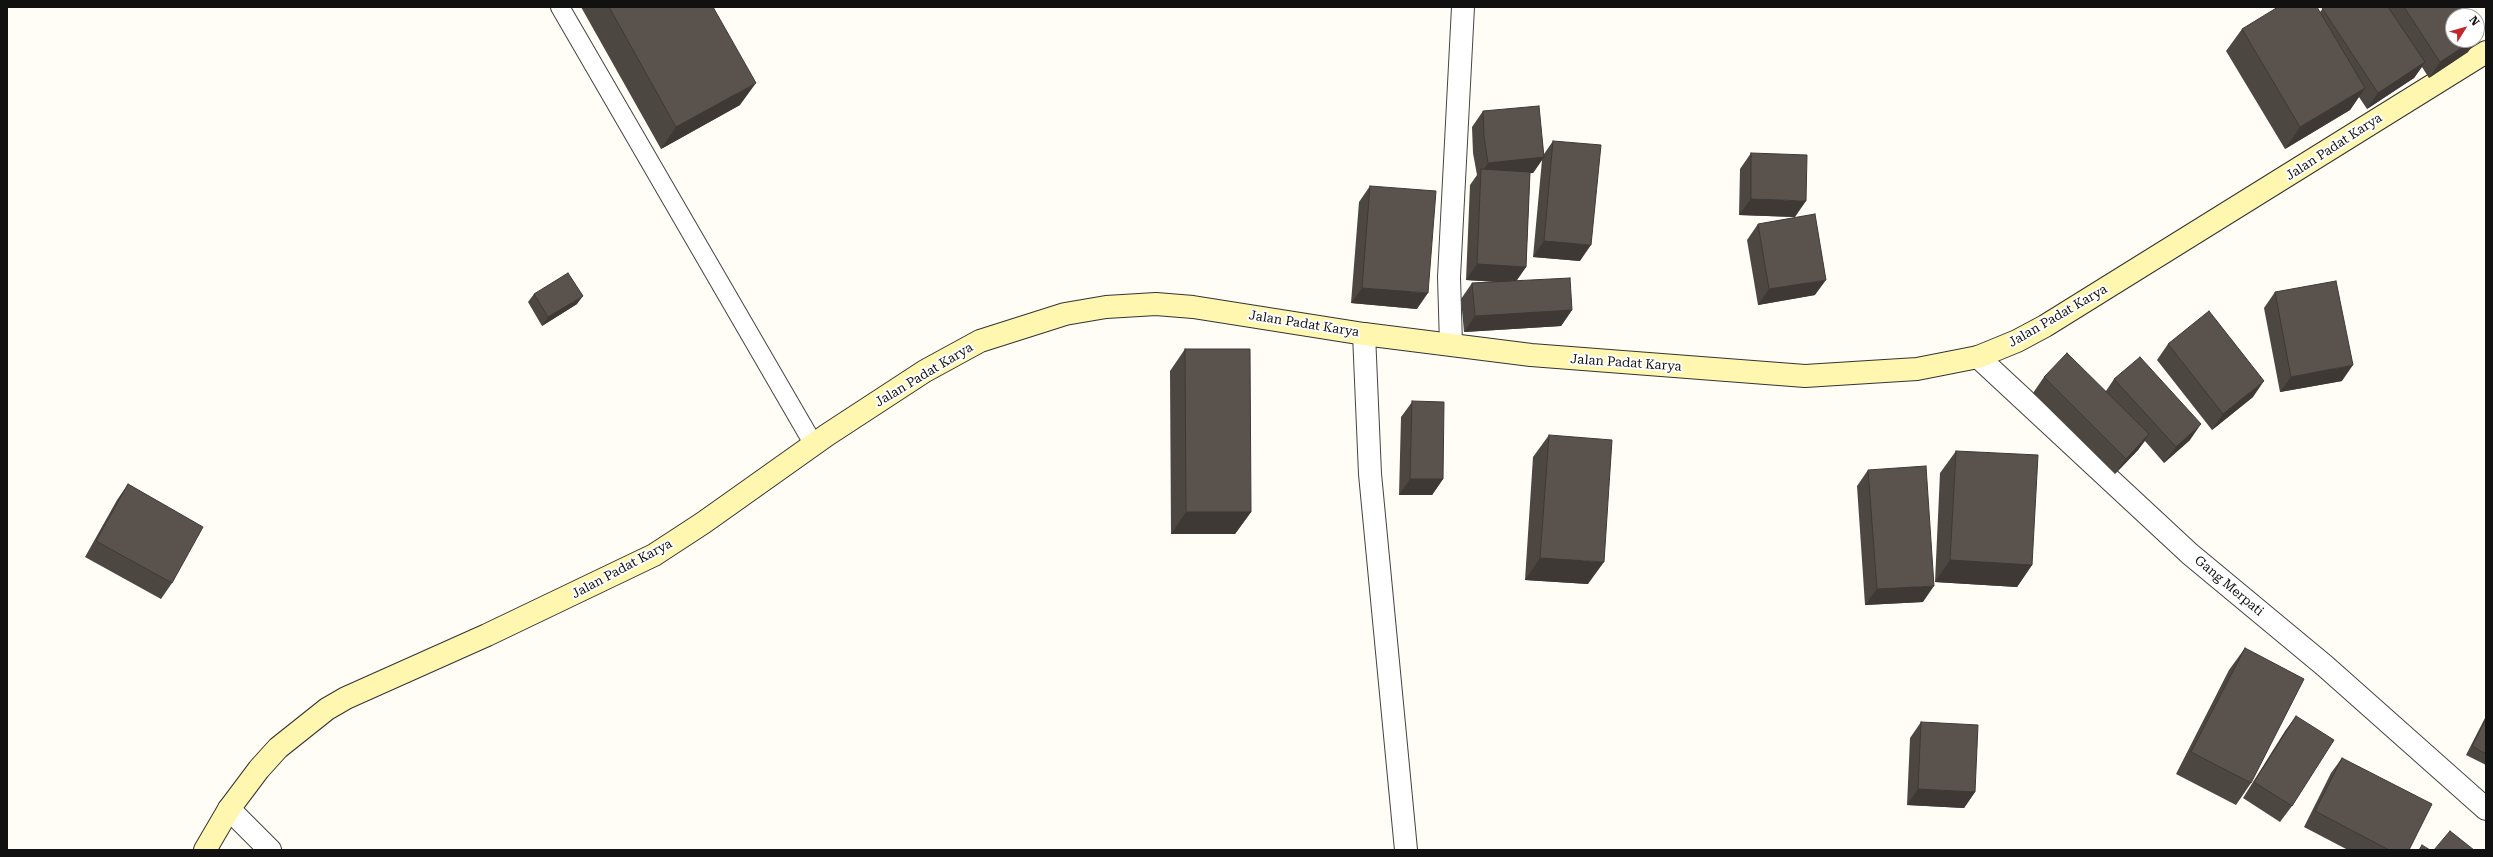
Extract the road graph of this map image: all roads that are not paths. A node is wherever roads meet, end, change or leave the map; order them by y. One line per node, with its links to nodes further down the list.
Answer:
1 (560, 7): 7 (lane)
2 (1463, 7): 5 (street)
3 (2486, 52): 6 (main road, Jalan Padat Karya)
4 (1364, 334): 5 (main road, Jalan Padat Karya); 7 (main road, Jalan Padat Karya); 12 (street)
5 (1451, 344): 6 (main road, Jalan Padat Karya)
6 (1978, 357): 9 (street, Gang Merpati)
7 (814, 445): 8 (main road, Jalan Padat Karya)
8 (229, 809): 10 (main road, Jalan Padat Karya); 11 (street)
9 (2486, 809)
10 (205, 850)
11 (270, 850)
12 (1406, 850)

